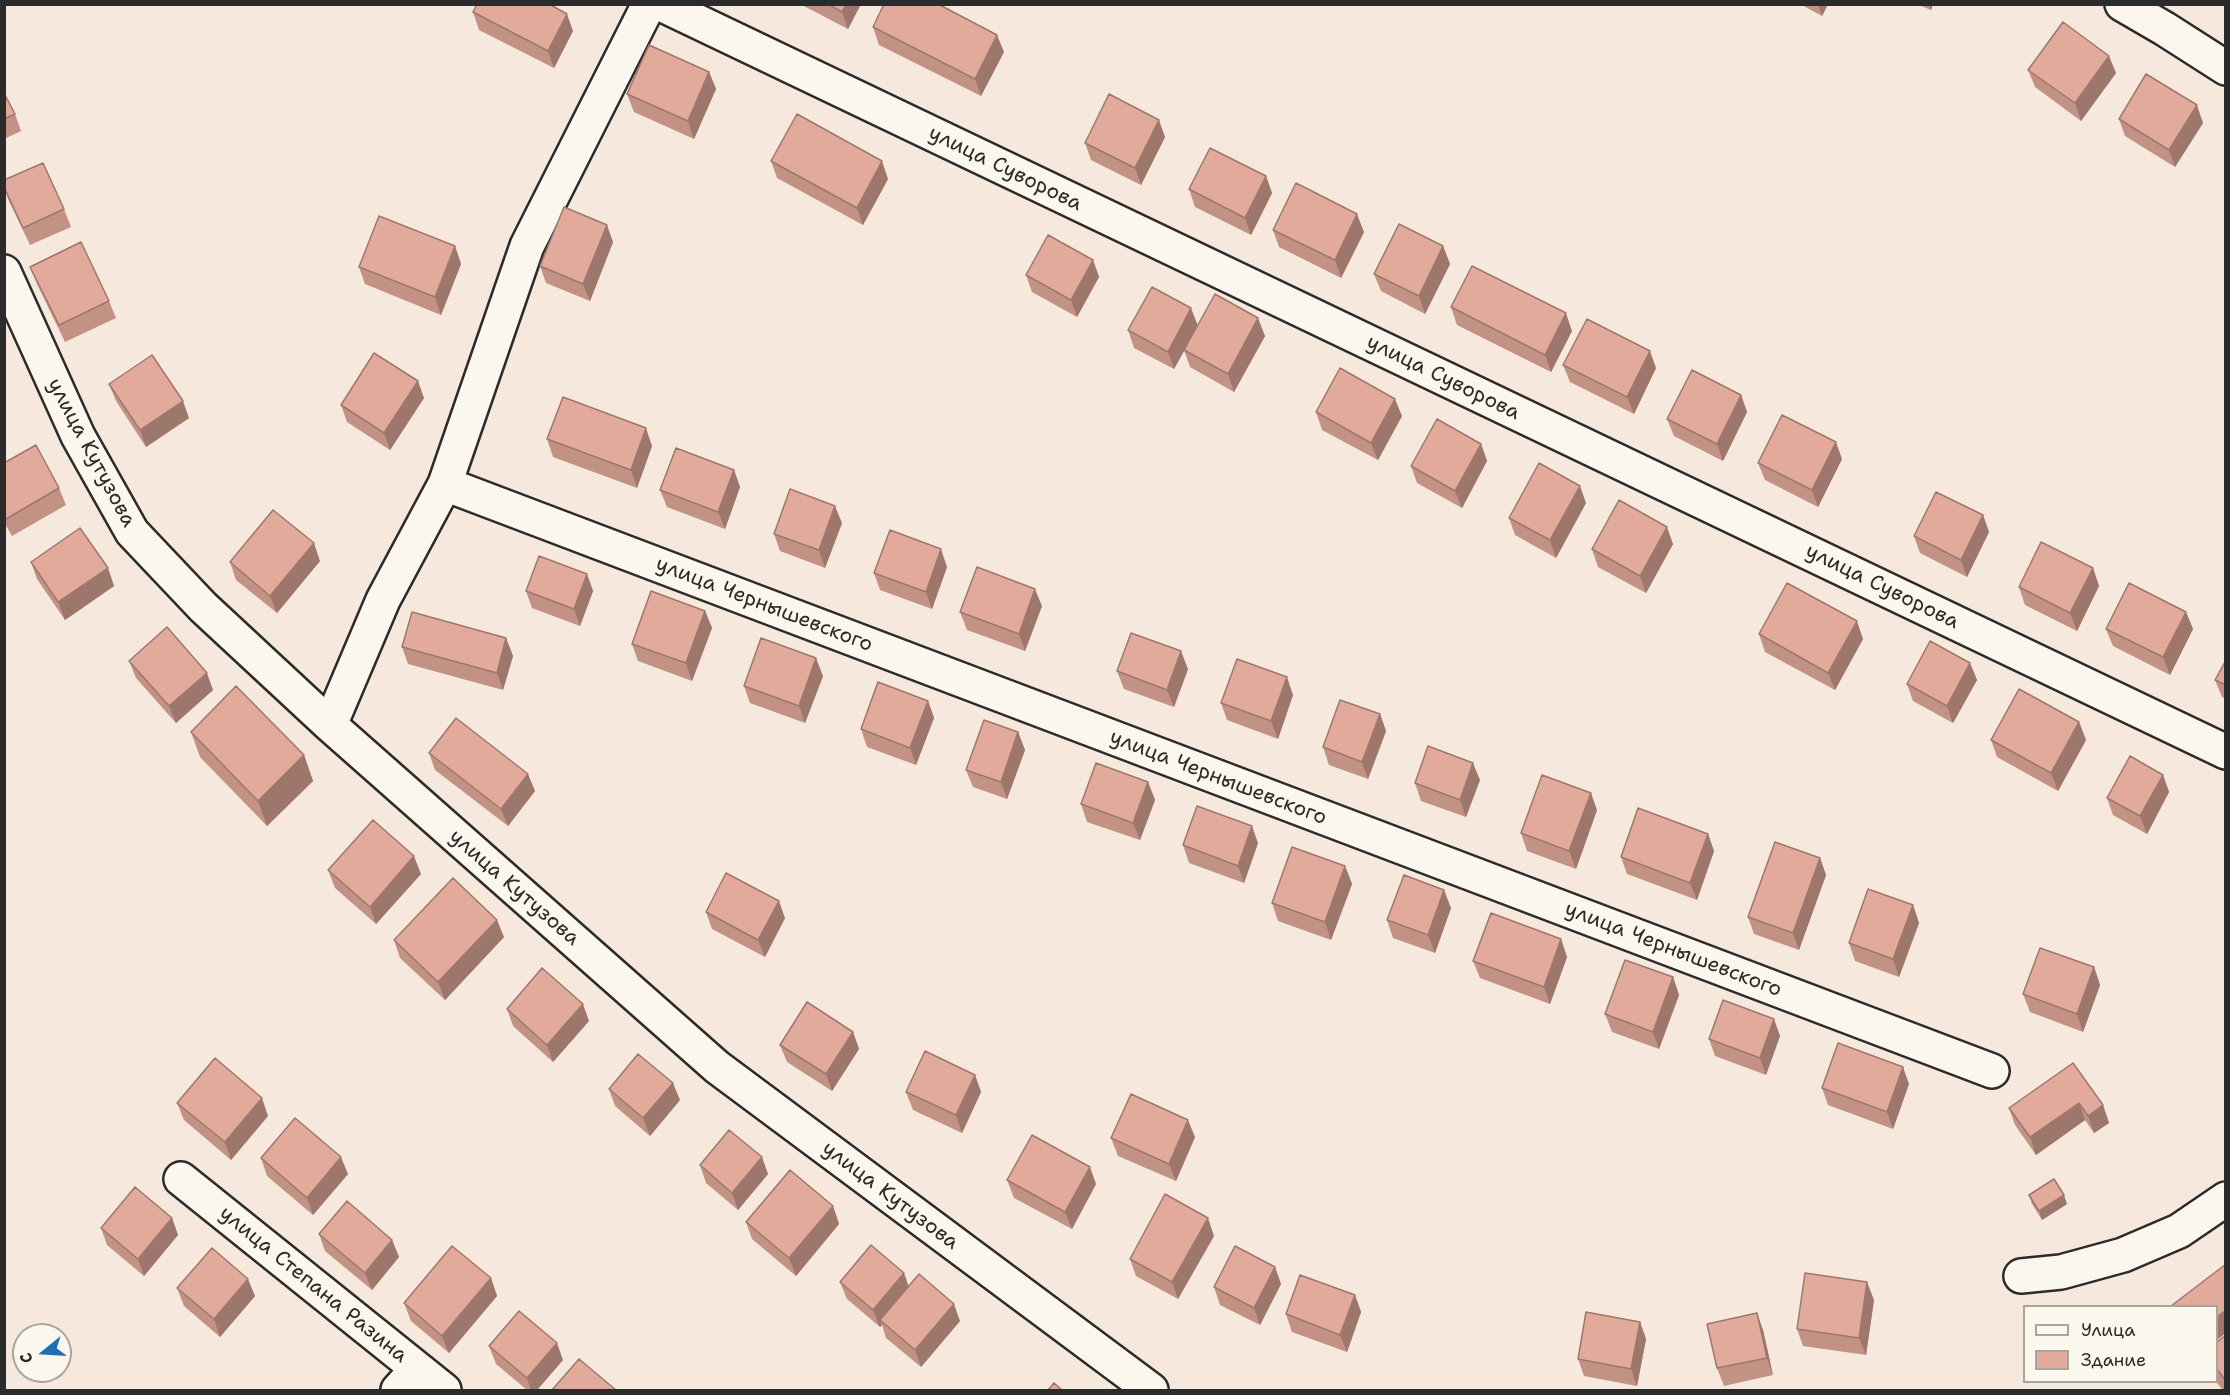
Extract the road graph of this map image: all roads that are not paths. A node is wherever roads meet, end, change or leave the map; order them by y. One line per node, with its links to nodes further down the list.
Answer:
1 (649, 4): 6 (street)
2 (661, 4): 8 (street, улица Суворова)
3 (2122, 4): 4 (street)
4 (2226, 68)
5 (4, 272): 7 (street, улица Кутузова)
6 (445, 484): 7 (street); 9 (street, улица Чернышевского)
7 (330, 724): 15 (street, улица Кутузова)
8 (2226, 752)
9 (1992, 1071)
10 (182, 1179): 13 (street, улица Степана Разина)
11 (2226, 1199): 12 (street)
12 (2021, 1276)
13 (408, 1380): 14 (street, улица Степана Разина)
14 (444, 1390)
15 (1151, 1390)

